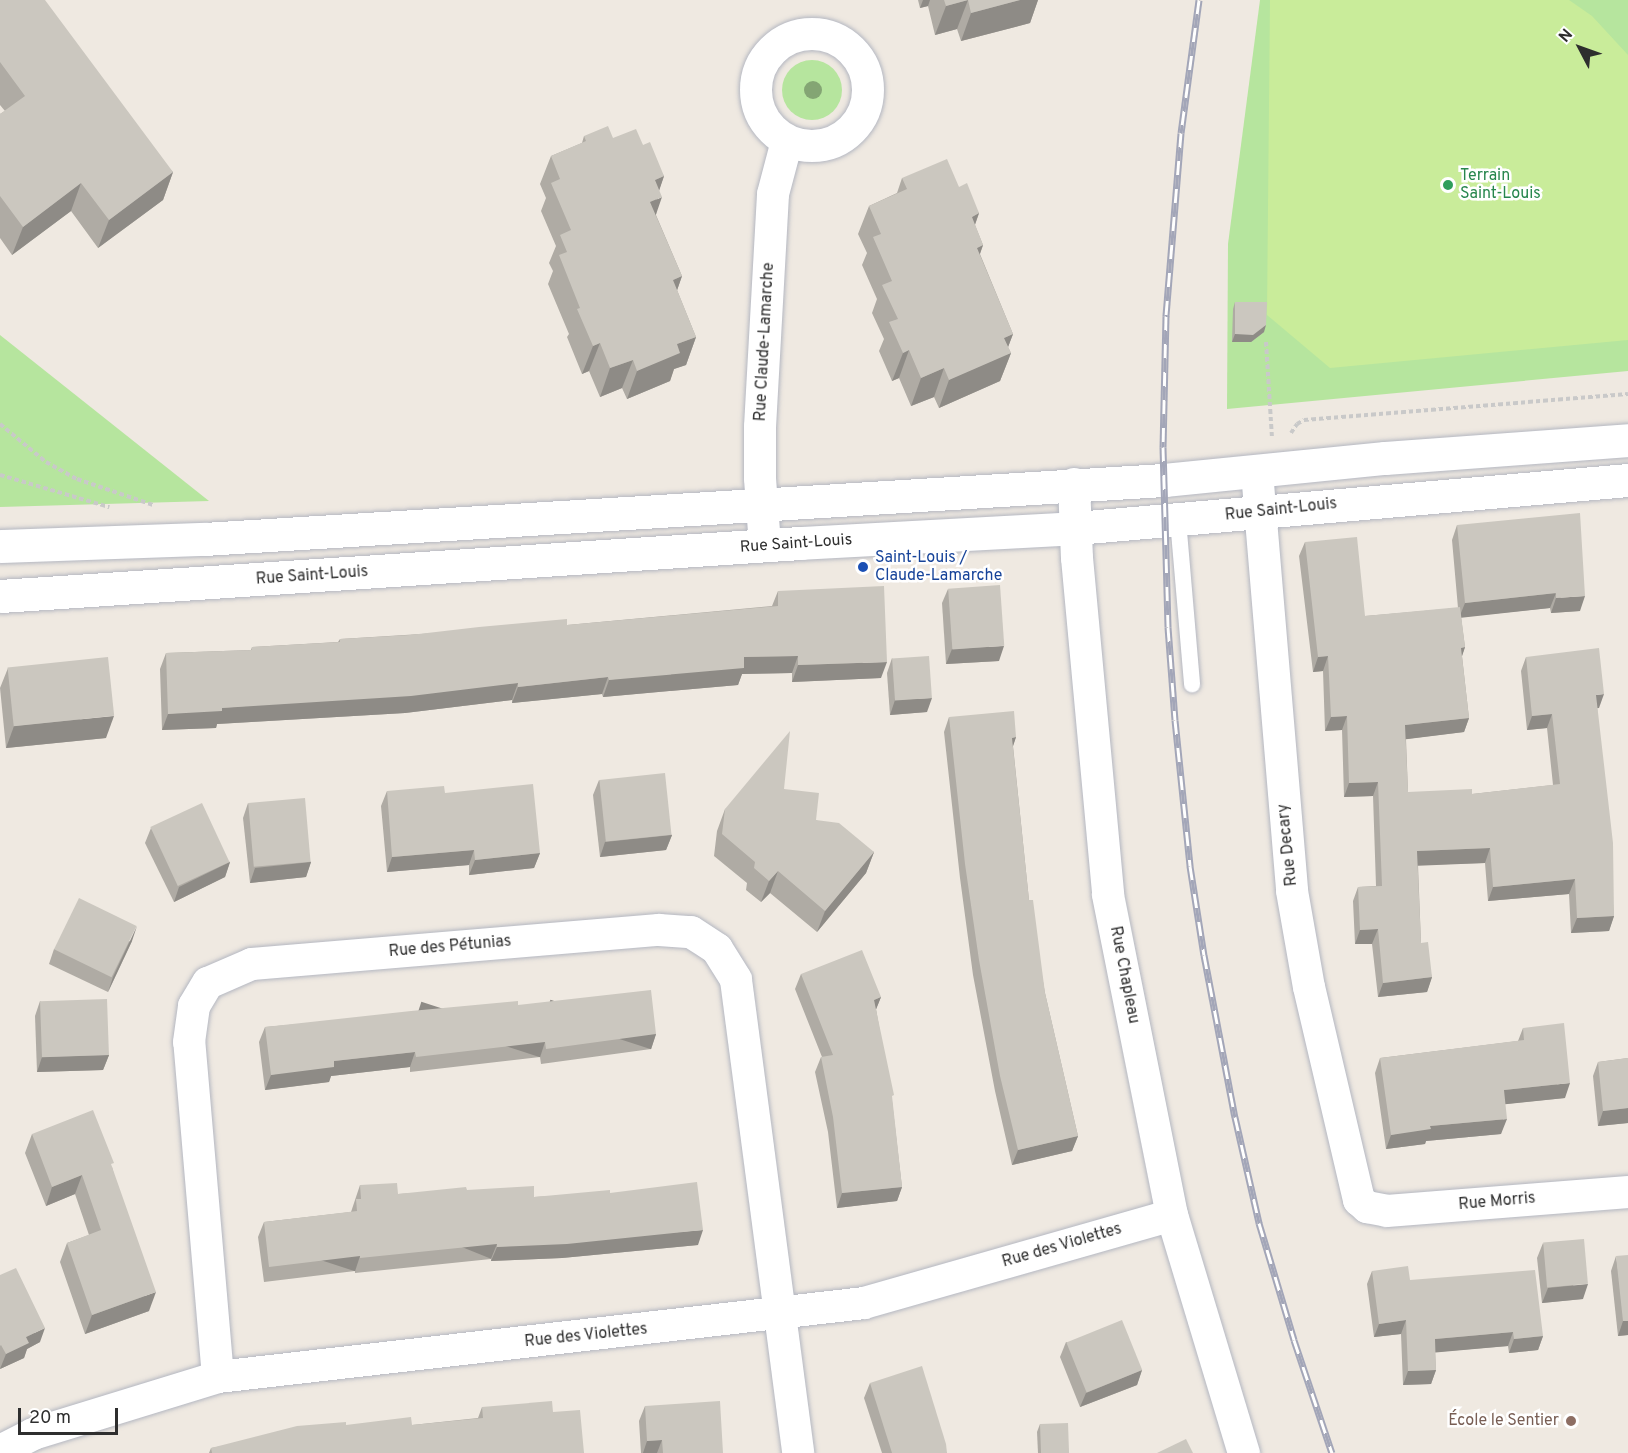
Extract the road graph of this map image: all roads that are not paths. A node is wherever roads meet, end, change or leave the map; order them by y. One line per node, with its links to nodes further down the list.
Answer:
1 (787, 141): 6 (street, Rue Claude-Lamarche)
2 (1628, 440): 3 (street)
3 (1257, 472): 5 (street); 7 (street, Rue Decary)
4 (1628, 480): 7 (street, Rue Saint-Louis)
5 (1074, 484): 6 (street); 9 (street, Rue Chapleau)
6 (762, 506): 10 (street, Rue Claude-Lamarche); 11 (street)
7 (1260, 512): 8 (street, Rue Saint-Louis); 15 (street, Rue Decary)
8 (1178, 520): 9 (street, Rue Saint-Louis); 13 (lane)
9 (1076, 528): 10 (street, Rue Saint-Louis); 16 (street, Rue Chapleau)
10 (765, 545): 12 (street, Rue Saint-Louis)
11 (0, 546)
12 (0, 596)
13 (1192, 684)
14 (1628, 1192): 15 (street, Rue Morris)
15 (1367, 1207)
16 (1172, 1215): 17 (street, Rue des Violettes); 21 (street, Rue Chapleau)
17 (780, 1314): 18 (street, Rue des Violettes); 18 (street, Rue des Pétunias); 20 (street, Rue des Pétunias)
18 (218, 1377): 19 (street, Rue des Violettes)
19 (0, 1451)
20 (798, 1453)
21 (1244, 1453)

